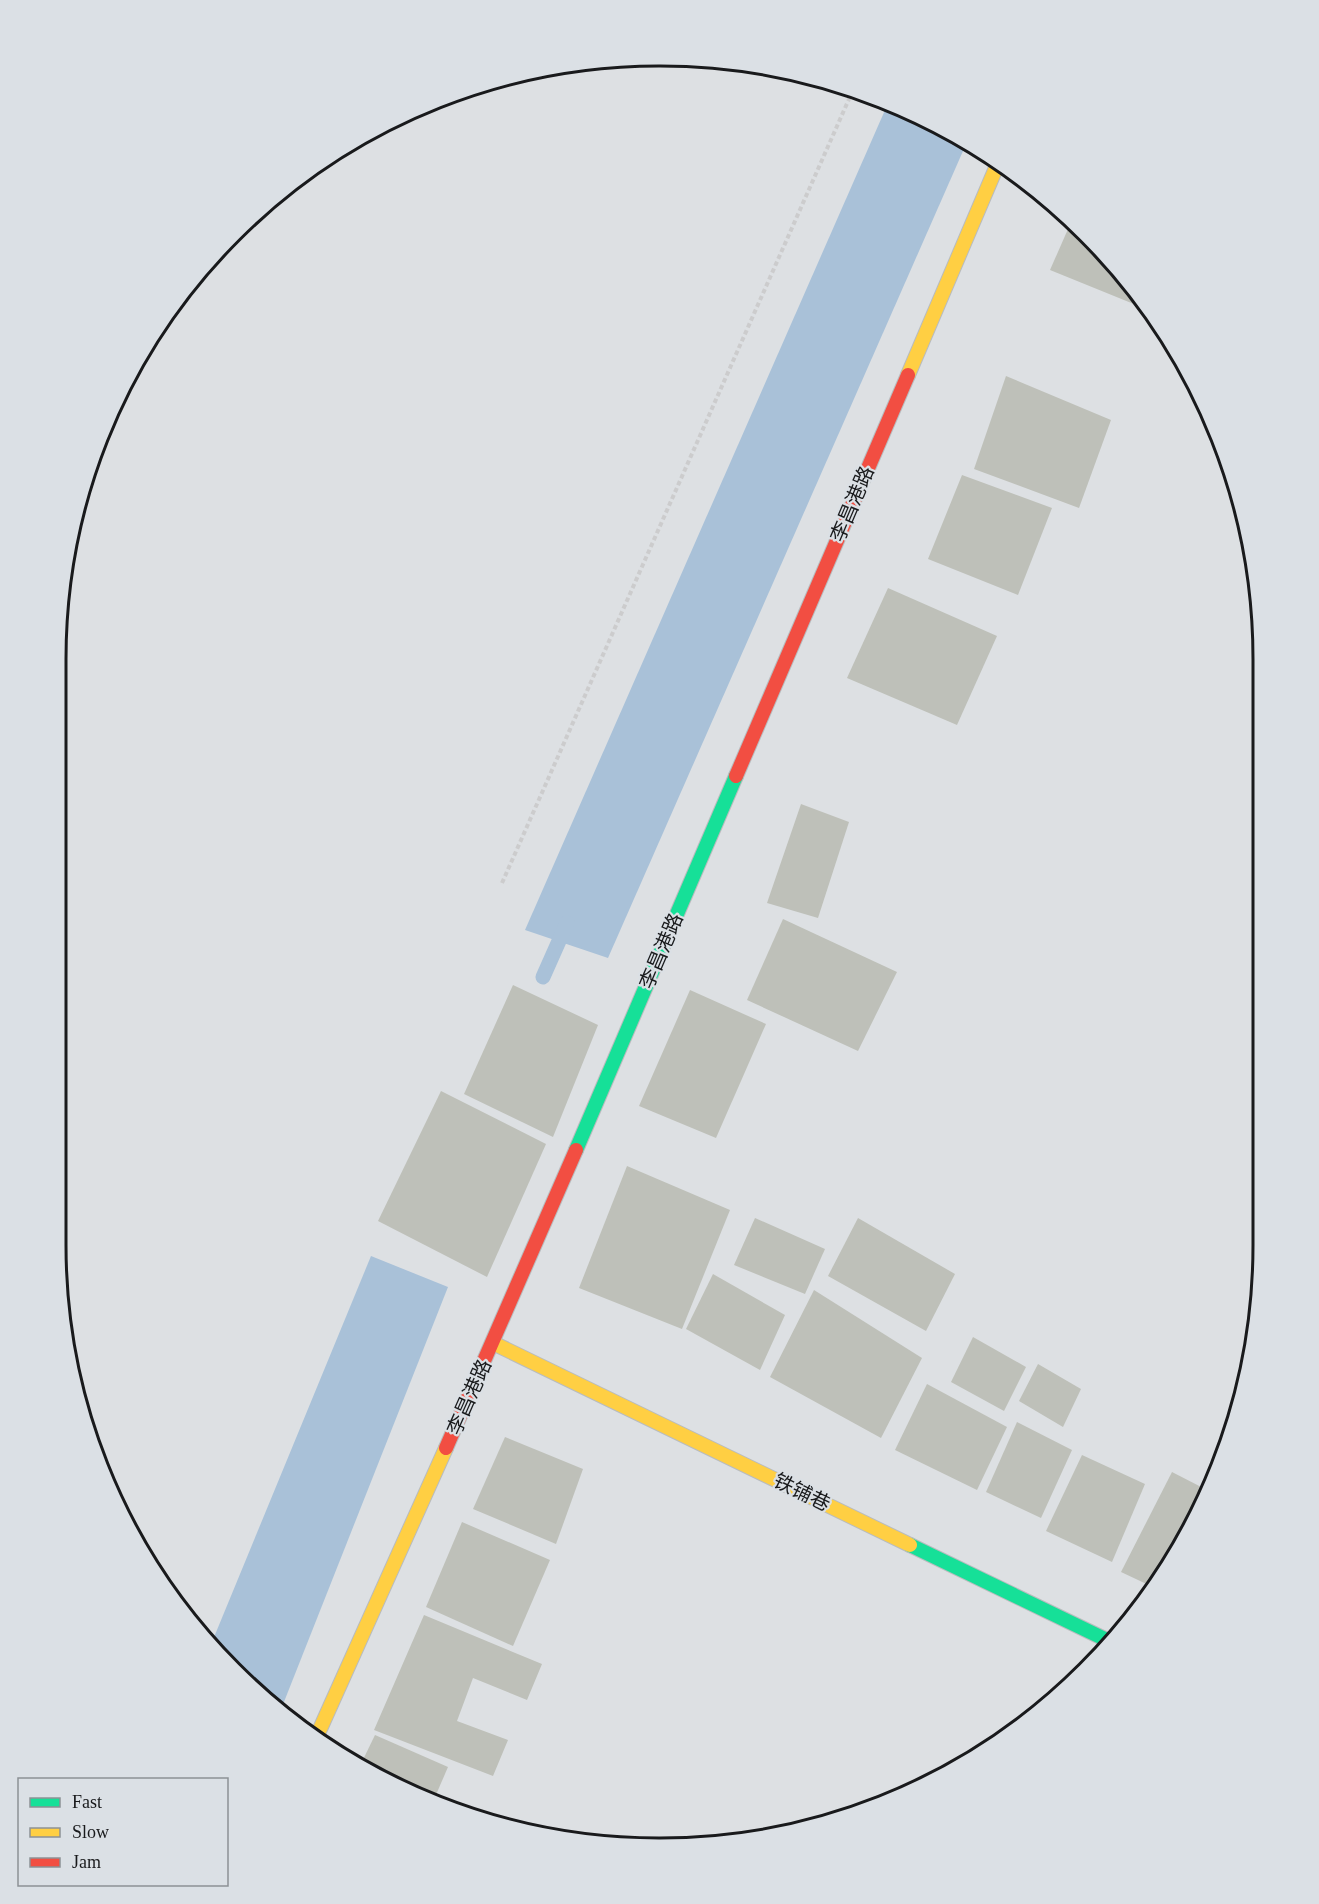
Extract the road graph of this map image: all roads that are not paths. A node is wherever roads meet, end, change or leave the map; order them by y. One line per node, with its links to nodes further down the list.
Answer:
1 (995, 170): 2 (street, 李昌港路)
2 (493, 1343): 3 (street, 铁铺巷); 4 (street, 李昌港路)
3 (1104, 1638)
4 (319, 1730)

